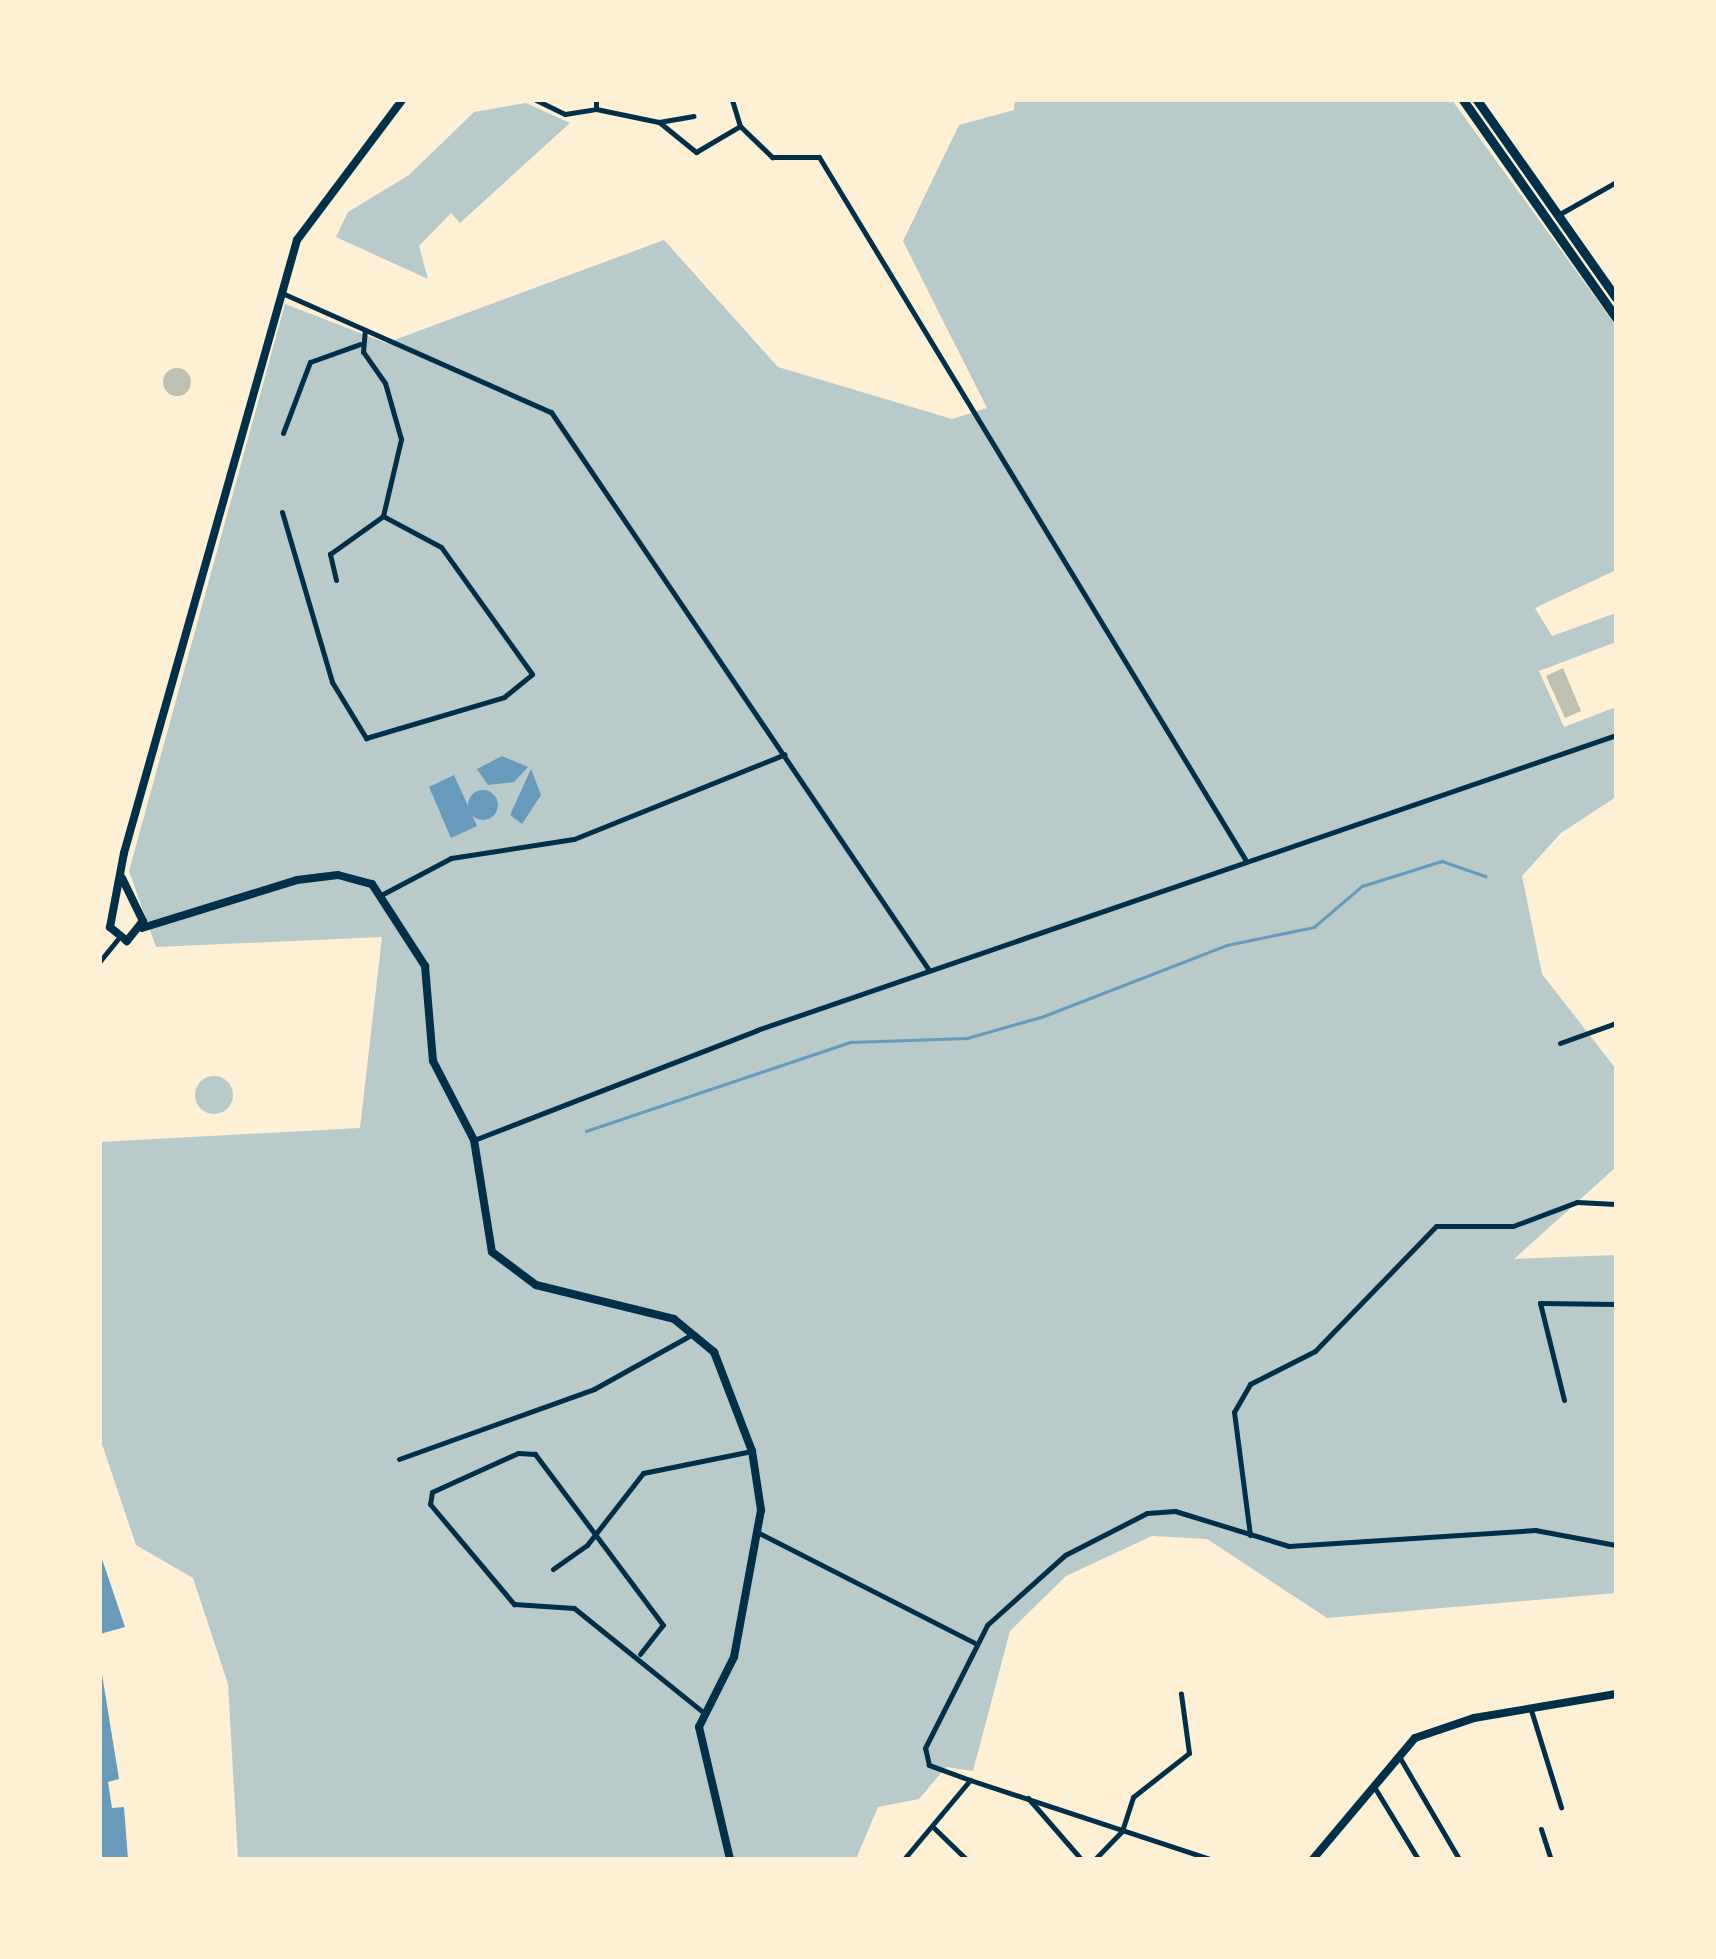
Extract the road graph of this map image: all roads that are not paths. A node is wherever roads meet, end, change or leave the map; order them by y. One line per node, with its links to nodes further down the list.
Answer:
1 (402, 100): 13 (street)
2 (536, 100): 7 (street)
3 (596, 100): 7 (street)
4 (732, 100): 10 (street)
5 (1463, 100): 15 (main road)
6 (1477, 100): 12 (main road)
7 (596, 110): 9 (street)
8 (694, 116): 9 (street)
9 (659, 122): 10 (street)
10 (740, 126): 24 (street)
11 (1616, 182): 12 (street)
12 (1558, 215): 14 (main road)
13 (282, 293): 16 (street); 25 (street)
14 (1616, 298)
15 (1616, 318)
16 (365, 330): 17 (street); 23 (street)
17 (360, 344): 18 (street); 20 (street)
18 (282, 433)
19 (282, 512): 20 (street)
20 (383, 516): 21 (street)
21 (336, 580)
22 (1616, 736): 24 (street)
23 (785, 754): 26 (street); 32 (street)
24 (1245, 859): 32 (street)
25 (122, 878): 27 (street); 28 (street)
26 (383, 894): 29 (street); 35 (street)
27 (117, 911): 28 (street); 30 (street)
28 (138, 912): 29 (street)
29 (142, 928): 30 (street)
30 (118, 939): 31 (street)
31 (101, 958)
32 (929, 970): 35 (street)
33 (1616, 1023): 34 (street)
34 (1560, 1043)
35 (474, 1140): 38 (street)
36 (1616, 1204): 44 (street)
37 (1616, 1304): 39 (street)
38 (695, 1332): 40 (street); 41 (street)
39 (1564, 1400)
40 (752, 1451): 42 (street); 43 (street)
41 (399, 1460)
42 (757, 1532): 47 (street); 52 (street)
43 (596, 1534): 46 (street); 48 (street); 48 (street)
44 (1250, 1535): 45 (street); 47 (street)
45 (1616, 1545)
46 (553, 1570)
47 (977, 1645): 54 (street)
48 (640, 1654): 52 (street)
49 (1181, 1694): 60 (street)
50 (1616, 1694): 51 (street)
51 (1531, 1709): 53 (street); 57 (street)
52 (704, 1714): 61 (street)
53 (1398, 1756): 55 (street); 69 (street)
54 (970, 1780): 56 (street); 58 (street)
55 (1372, 1784): 67 (street); 68 (street)
56 (1028, 1798): 60 (street); 64 (street)
57 (1561, 1807)
58 (932, 1826): 62 (street); 63 (street)
59 (1541, 1829): 70 (street)
60 (1122, 1832): 65 (street); 66 (street)
61 (730, 1859)
62 (904, 1859)
63 (966, 1859)
64 (1081, 1859)
65 (1095, 1859)
66 (1210, 1859)
67 (1313, 1859)
68 (1418, 1859)
69 (1459, 1859)
70 (1552, 1859)

